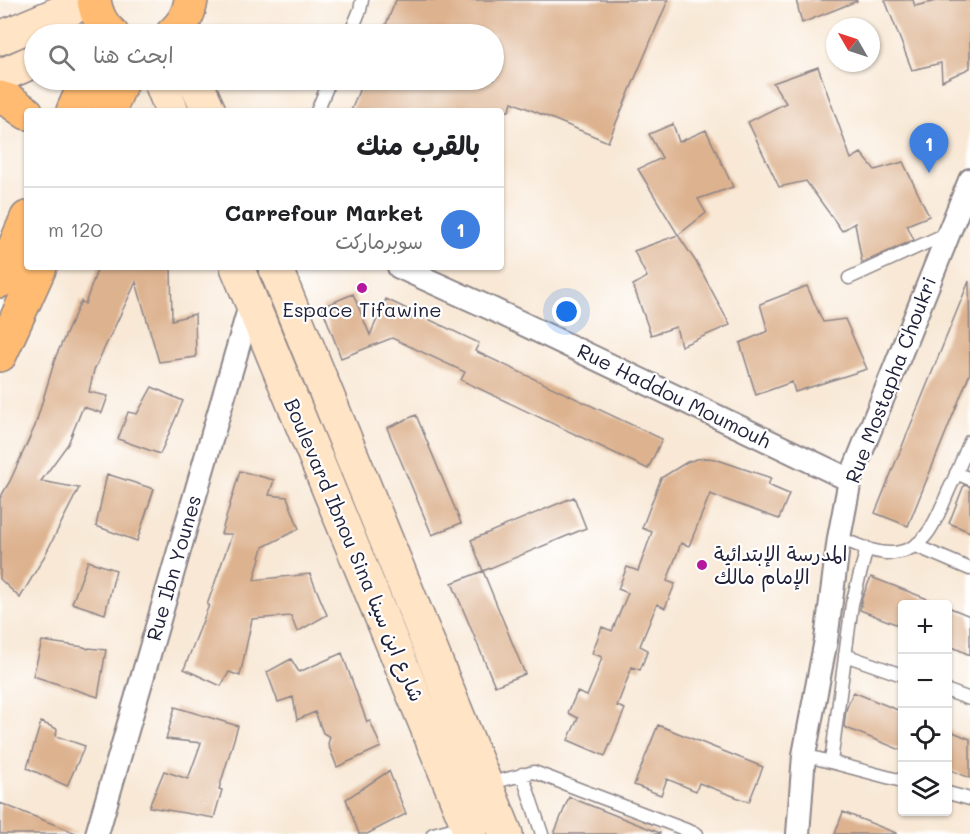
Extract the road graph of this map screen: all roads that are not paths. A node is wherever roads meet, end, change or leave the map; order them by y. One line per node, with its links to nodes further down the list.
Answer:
1 (362, 0): 4 (lane)
2 (64, 6): 3 (main road)
3 (29, 24)
4 (354, 24)
5 (24, 27): 6 (main road)
6 (0, 39)
7 (24, 65): 8 (main road)
8 (0, 76)
9 (82, 90): 15 (main road)
10 (118, 90): 16 (main road)
11 (164, 90): 17 (main road)
12 (200, 90): 18 (main road)
13 (326, 90): 19 (lane)
14 (0, 98): 20 (main road)
15 (74, 108)
16 (110, 108)
17 (171, 108)
18 (208, 108)
19 (318, 108)
20 (24, 111)
21 (970, 180): 23 (street, Rue Mostapha Choukri)
22 (24, 225): 29 (main road)
23 (949, 233): 28 (lane); 35 (street, Rue Mostapha Choukri)
24 (39, 270): 31 (main road)
25 (238, 270): 30 (main road, Boulevard Ibnou Sina شارع ابن سينا)
26 (276, 270): 48 (main road, Boulevard Ibnou Sina شارع ابن سينا)
27 (406, 270): 35 (street, Rue Haddou Moumouh)
28 (849, 278)
29 (0, 281)
30 (251, 302): 51 (main road, Boulevard Ibnou Sina شارع ابن سينا); 52 (street, Rue Ibn Younes)
31 (0, 355)
32 (970, 441): 33 (lane)
33 (956, 473): 34 (lane); 37 (lane)
34 (970, 479)
35 (850, 480): 36 (street, Rue Mostapha Choukri)
36 (839, 537): 38 (lane); 44 (street, Rue Mostapha Choukri)
37 (916, 546): 38 (lane); 39 (lane)
38 (867, 548): 40 (lane)
39 (970, 569)
40 (845, 654): 41 (lane); 45 (lane)
41 (898, 673)
42 (952, 692): 43 (lane)
43 (970, 699)
44 (804, 755): 45 (lane); 57 (street, Rue Mostapha Choukri)
45 (831, 762): 47 (lane)
46 (522, 774): 48 (lane); 55 (lane); 56 (lane)
47 (898, 780)
48 (486, 785): 54 (main road, Boulevard Ibnou Sina شارع ابن سينا)
49 (952, 794): 50 (lane)
50 (970, 799)
51 (470, 829): 53 (lane)
52 (97, 834)
53 (433, 834)
54 (506, 834)
55 (542, 834)
56 (697, 834)
57 (798, 834)

